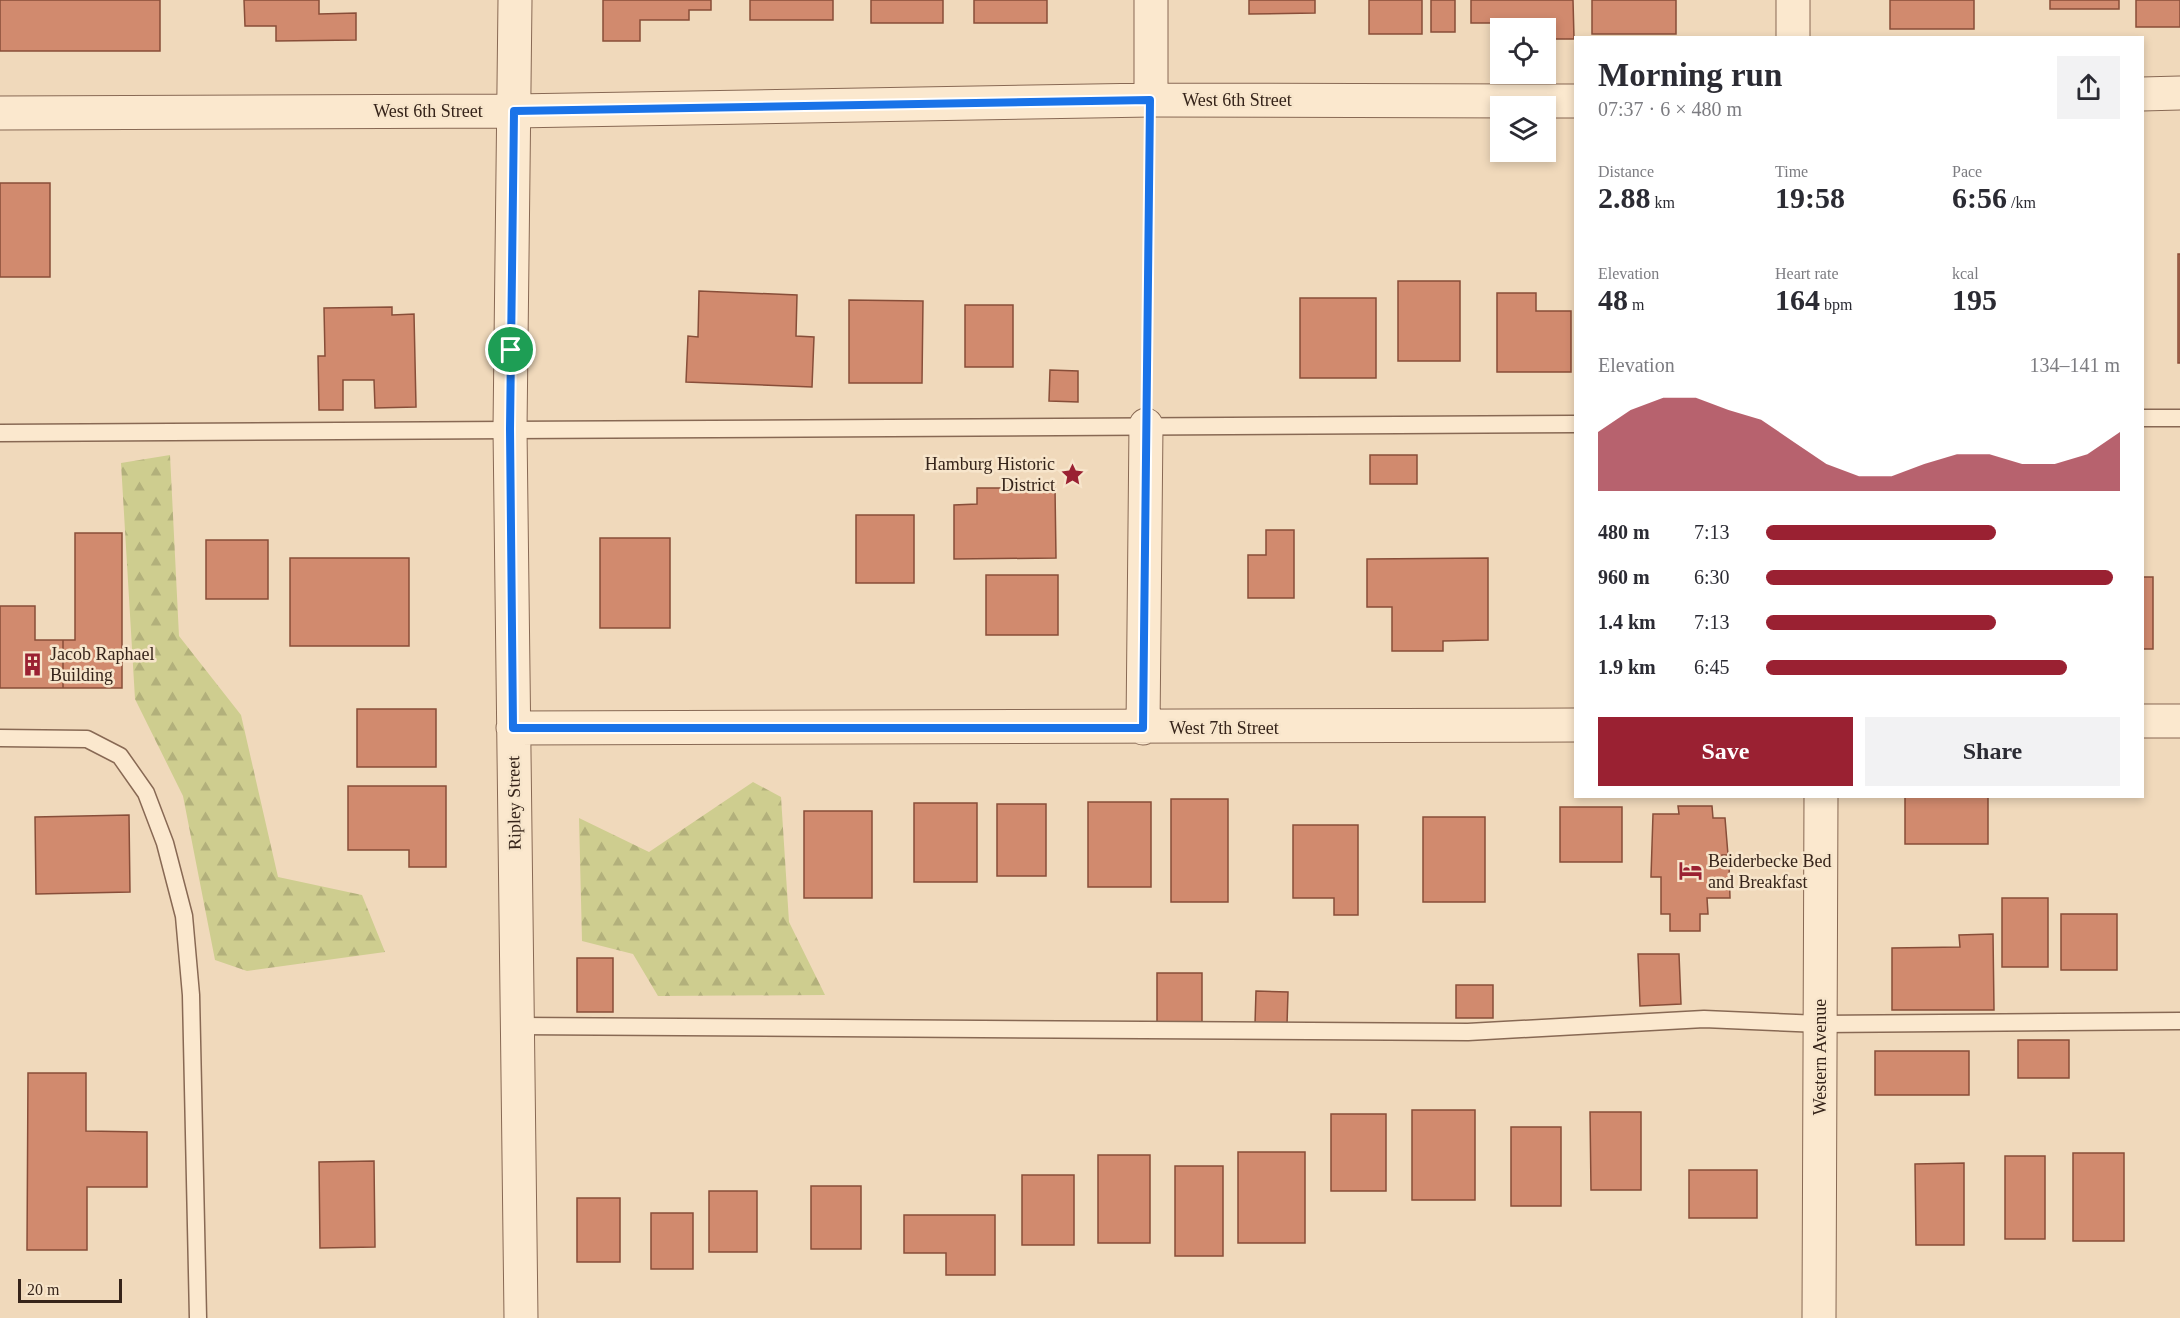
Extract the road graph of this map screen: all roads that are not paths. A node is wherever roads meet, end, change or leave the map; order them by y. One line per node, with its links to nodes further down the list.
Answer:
1 (515, 0): 9 (street, Ripley Street)
2 (1150, 0): 7 (street)
3 (1793, 0): 4 (street)
4 (1793, 36)
5 (2180, 93): 6 (street)
6 (2144, 94)
7 (1150, 100): 8 (street, West 6th Street); 9 (street, West 6th Street)
8 (1574, 101)
9 (514, 111): 10 (street, West 6th Street); 15 (street, Ripley Street)
10 (0, 113)
11 (2144, 418): 12 (lane)
12 (2180, 418)
13 (1574, 424): 14 (lane)
14 (1146, 425): 15 (lane); 21 (street)
15 (510, 429): 16 (lane); 20 (street, Ripley Street)
16 (0, 433)
17 (2144, 721): 18 (street)
18 (2180, 721)
19 (1574, 725): 21 (street, West 7th Street)
20 (513, 728): 21 (street, West 7th Street); 26 (street, Ripley Street)
21 (1143, 728)
22 (0, 738): 27 (lane)
23 (1821, 798): 25 (street, Western Avenue)
24 (2180, 1021): 25 (lane)
25 (1820, 1024): 26 (lane); 29 (street, Western Avenue)
26 (517, 1026): 28 (street, Ripley Street)
27 (198, 1318)
28 (521, 1318)
29 (1819, 1318)

